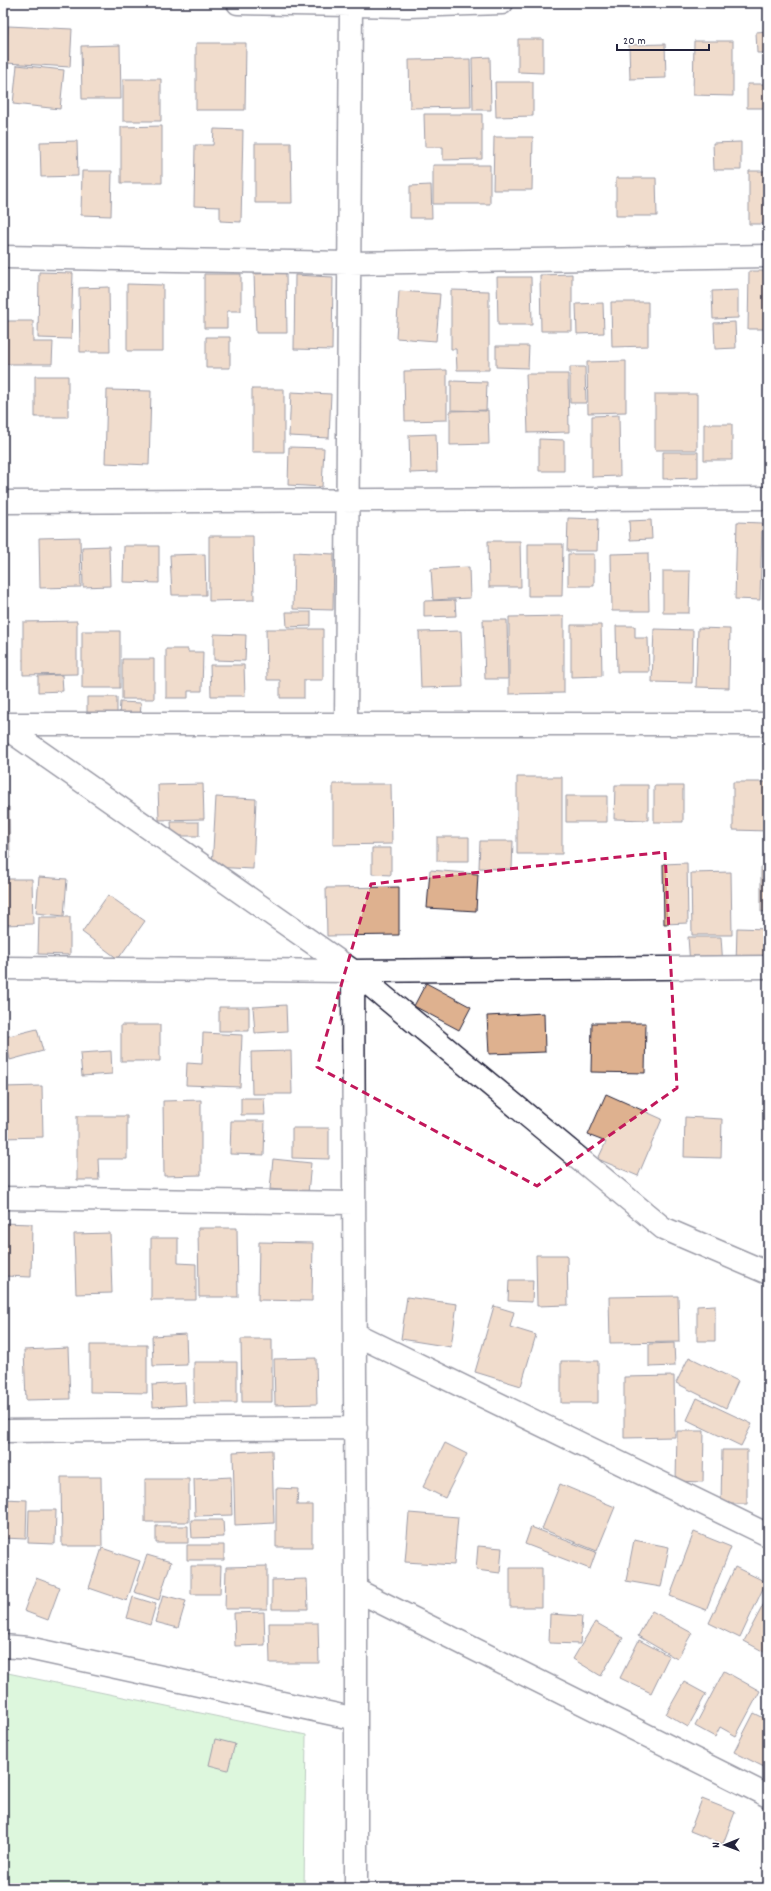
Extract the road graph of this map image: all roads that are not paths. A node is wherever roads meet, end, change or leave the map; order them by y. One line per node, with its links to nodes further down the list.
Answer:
1 (238, 3): 3 (street)
2 (502, 3): 3 (street)
3 (351, 5): 6 (street)
4 (768, 256): 6 (street)
5 (3, 257): 6 (street)
6 (349, 263): 8 (street)
7 (768, 498): 8 (street)
8 (348, 501): 9 (street); 10 (street)
9 (3, 502)
10 (346, 723): 11 (street); 12 (street)
11 (768, 724)
12 (3, 725): 15 (street)
13 (768, 967): 15 (street)
14 (3, 968): 15 (street)
15 (353, 971): 17 (street); 18 (street)
16 (3, 1198): 17 (street)
17 (354, 1203): 19 (street)
18 (768, 1273)
19 (355, 1334): 20 (street); 22 (street)
20 (356, 1428): 21 (street); 23 (street)
21 (3, 1432)
22 (768, 1535)
23 (356, 1590): 25 (street); 26 (street)
24 (3, 1646): 25 (street)
25 (356, 1719): 27 (street)
26 (768, 1796)
27 (356, 1888)

